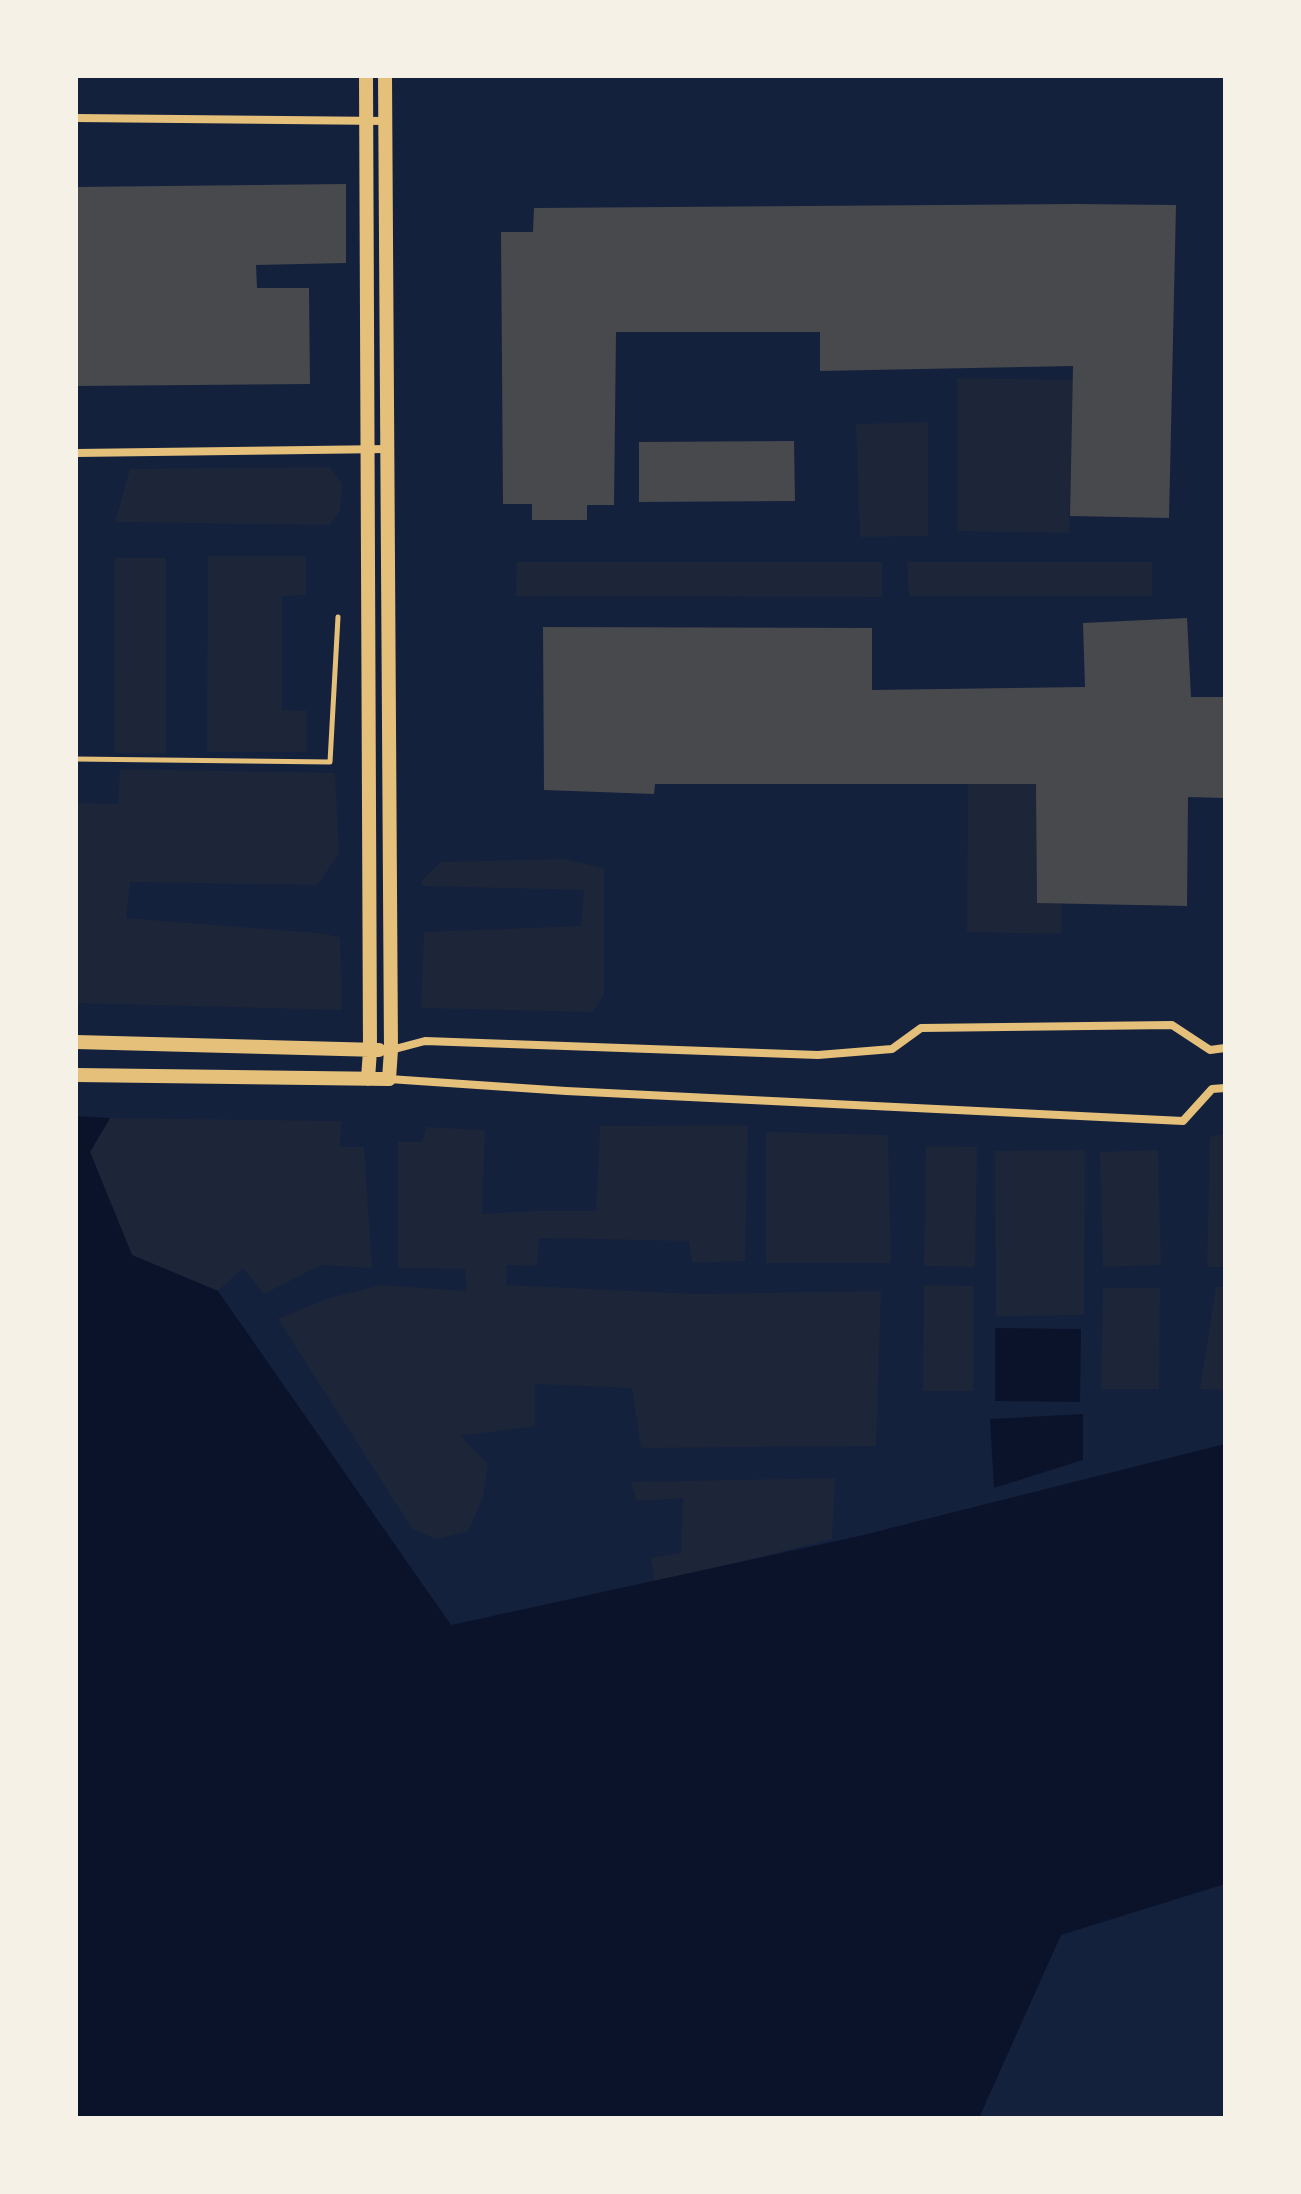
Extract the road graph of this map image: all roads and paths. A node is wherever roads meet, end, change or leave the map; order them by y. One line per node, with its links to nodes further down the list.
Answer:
1 (366, 76): 4 (street)
2 (385, 76): 5 (street)
3 (76, 118): 4 (street)
4 (366, 121): 5 (street); 6 (street)
5 (386, 121): 7 (street)
6 (368, 449): 7 (street); 8 (street); 13 (street)
7 (387, 449): 14 (street)
8 (76, 453)
9 (338, 611): 10 (path)
10 (76, 759)
11 (76, 1042): 13 (street)
12 (1225, 1048): 14 (street)
13 (370, 1050): 14 (street); 16 (street)
14 (391, 1050): 17 (street)
15 (76, 1075): 16 (street)
16 (368, 1079): 17 (street)
17 (389, 1079): 18 (street)
18 (1225, 1088)

